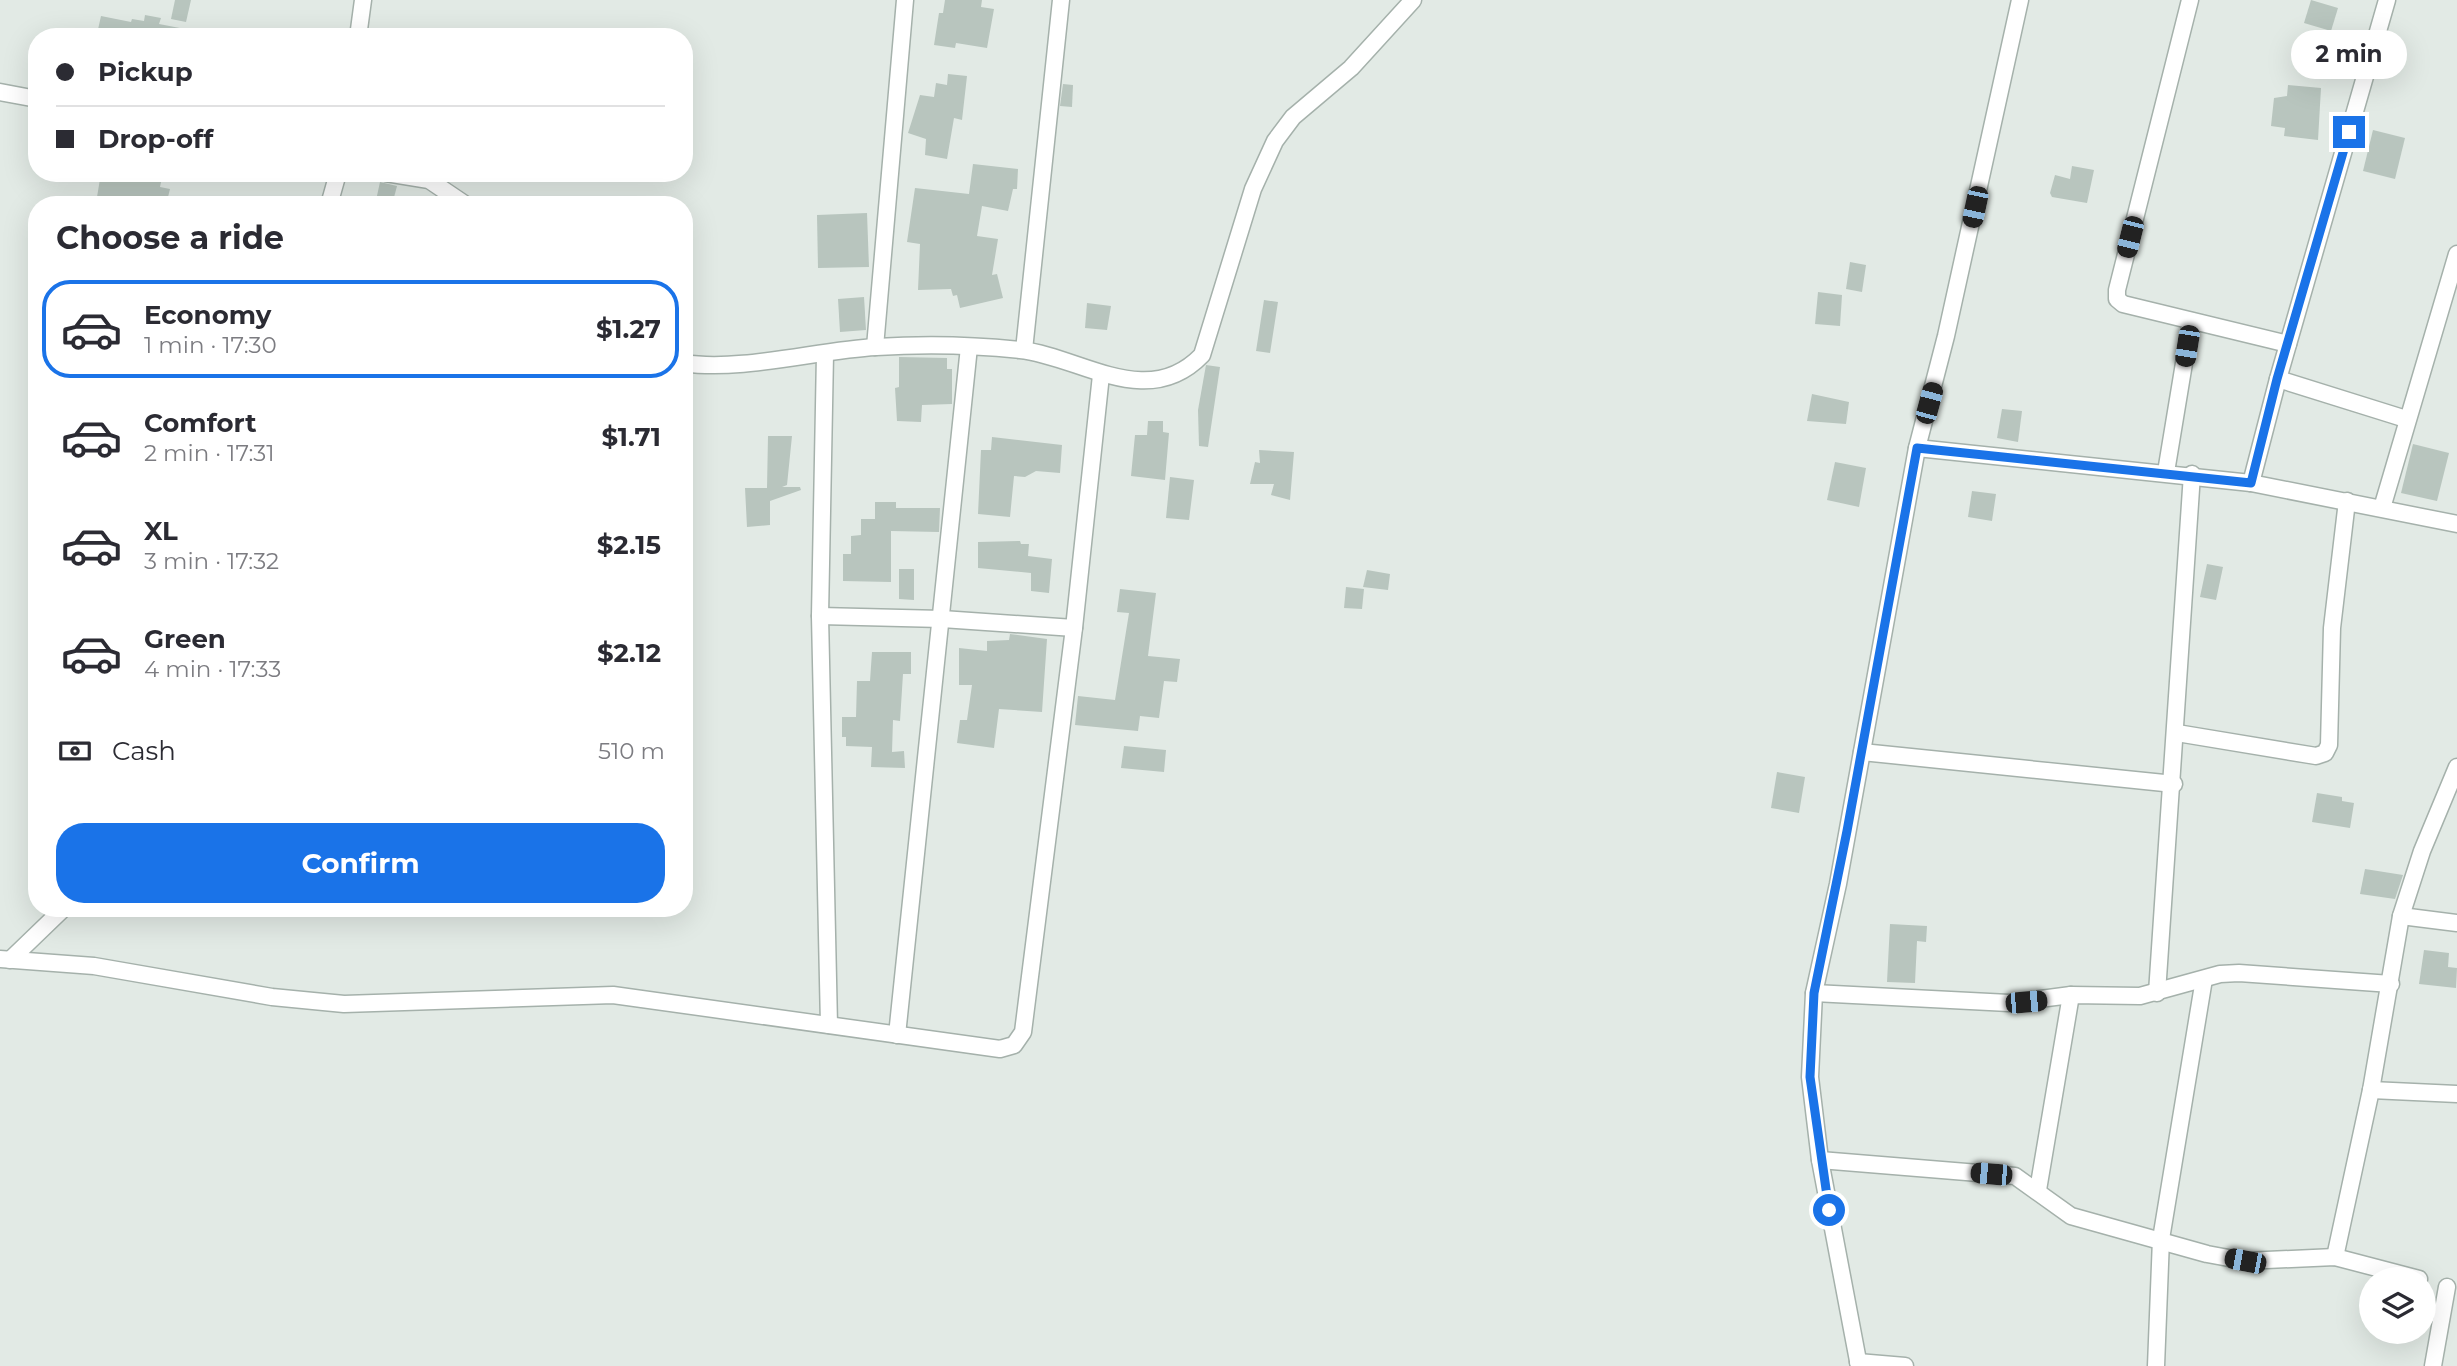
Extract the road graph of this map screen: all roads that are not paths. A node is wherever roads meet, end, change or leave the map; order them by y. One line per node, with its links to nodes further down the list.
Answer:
1 (363, 0): 8 (street)
2 (905, 0): 17 (street)
3 (1061, 0): 19 (street)
4 (1413, 0): 22 (street)
5 (2020, 0): 25 (street)
6 (2190, 0): 15 (street)
7 (2387, 0): 16 (street)
8 (359, 28)
9 (0, 92): 10 (street)
10 (28, 97)
11 (432, 182): 12 (street)
12 (453, 196)
13 (2457, 254): 14 (street)
14 (2453, 282): 24 (street)
15 (2191, 321): 16 (street); 26 (street)
16 (2288, 344): 23 (street)
17 (875, 347): 18 (street); 20 (street)
18 (970, 347): 19 (street); 33 (street)
19 (1024, 350): 22 (street)
20 (825, 354): 21 (street); 32 (street)
21 (693, 363)
22 (1101, 375): 34 (street)
23 (2277, 379): 24 (street); 28 (street)
24 (2406, 419): 30 (street)
25 (1917, 448): 26 (street); 36 (street)
26 (2166, 472): 27 (street)
27 (2192, 474): 28 (street); 35 (street)
28 (2251, 483): 29 (street)
29 (2347, 501): 30 (street); 35 (street)
30 (2382, 508): 31 (street)
31 (2457, 524)
32 (820, 616): 33 (street); 49 (street)
33 (942, 619): 34 (street); 50 (street)
34 (1074, 628): 50 (street)
35 (2177, 733): 38 (street)
36 (1862, 752): 38 (street); 46 (street)
37 (2457, 767): 39 (street)
38 (2174, 784): 47 (street)
39 (2454, 784): 40 (street)
40 (2402, 916): 42 (street); 45 (street)
41 (54, 917): 43 (street)
42 (2457, 923)
43 (5, 959): 49 (street)
44 (2204, 979): 45 (street); 47 (street); 55 (street)
45 (2391, 984): 51 (street)
46 (1814, 993): 48 (street); 53 (street)
47 (2157, 993): 48 (street)
48 (2071, 995): 54 (street)
49 (829, 1024): 50 (street)
50 (897, 1035)
51 (2371, 1090): 52 (street); 56 (street)
52 (2457, 1094)
53 (1820, 1160): 54 (street); 59 (street)
54 (2038, 1190): 55 (street)
55 (2161, 1239): 56 (street); 61 (street)
56 (2335, 1257): 57 (street)
57 (2372, 1267)
58 (2452, 1287): 62 (street)
59 (1859, 1364): 60 (street)
60 (1905, 1366)
61 (2156, 1366)
62 (2433, 1366)

